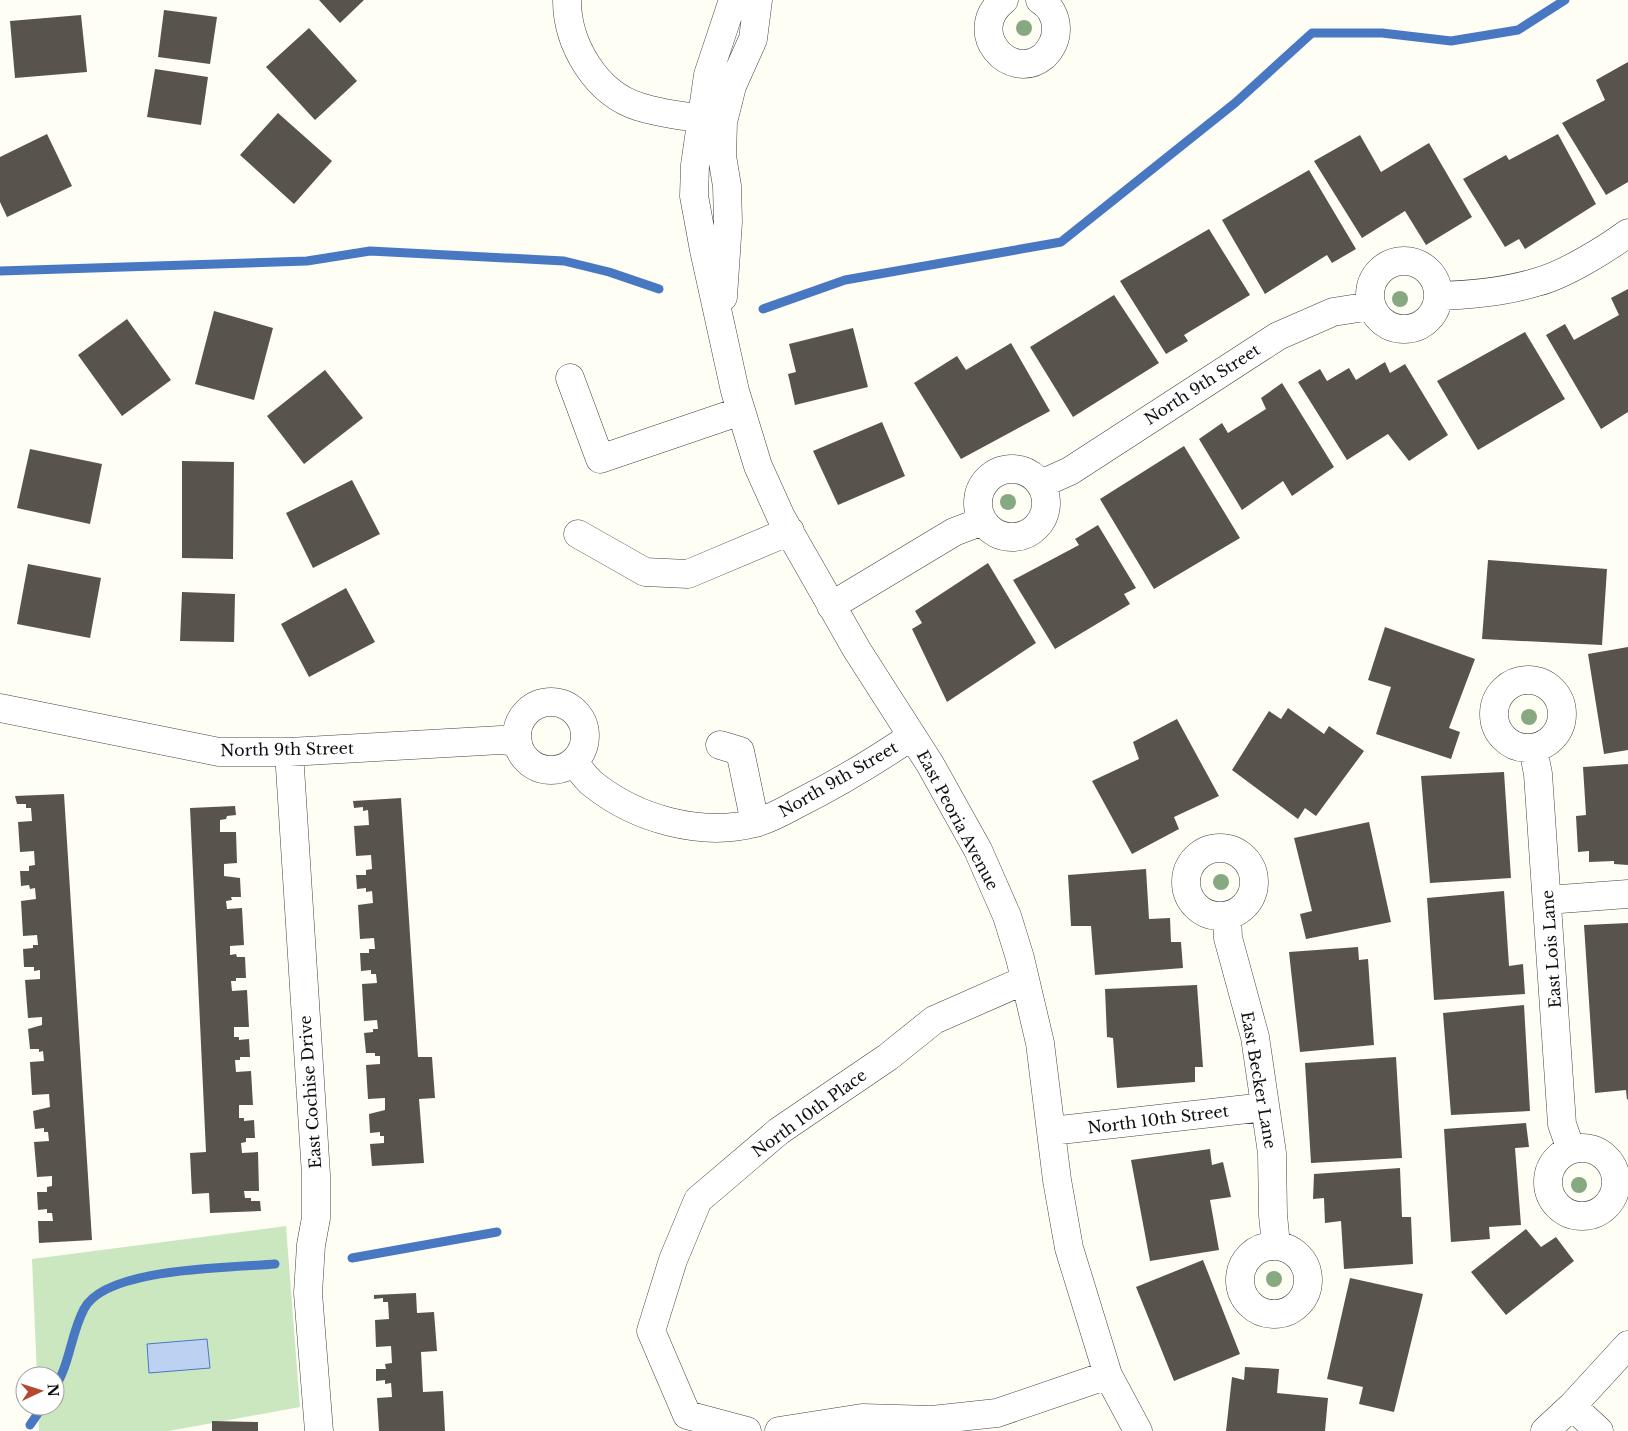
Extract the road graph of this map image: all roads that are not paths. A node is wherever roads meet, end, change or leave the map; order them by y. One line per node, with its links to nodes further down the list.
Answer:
1 (568, 0): 6 (street)
2 (733, 0): 6 (street, East Peoria Avenue)
3 (758, 0): 6 (street, East Peoria Avenue)
4 (1004, 0): 5 (street)
5 (1043, 1)
6 (712, 120): 11 (street, East Peoria Avenue)
7 (1628, 233): 8 (street)
8 (1438, 296): 9 (street); 9 (street)
9 (1371, 306): 12 (street, North 9th Street)
10 (570, 378): 11 (street)
11 (741, 411): 14 (street, East Peoria Avenue)
12 (1041, 484): 13 (street); 13 (street)
13 (983, 521): 16 (street)
14 (790, 531): 15 (street); 16 (street, East Peoria Avenue)
15 (578, 534)
16 (831, 606): 18 (street, East Peoria Avenue)
17 (0, 708): 22 (street, North 9th Street)
18 (912, 736): 24 (street, North 9th Street); 28 (street, East Peoria Avenue)
19 (518, 742): 22 (street, North 9th Street); 23 (street); 23 (street)
20 (741, 747): 24 (street)
21 (1533, 748): 26 (street, East Lois Lane)
22 (289, 752): 36 (street, East Cochise Drive)
23 (574, 762): 24 (street, North 9th Street)
24 (755, 823)
25 (1628, 894): 26 (street)
26 (1547, 900): 31 (street, East Lois Lane)
27 (1227, 916): 29 (street, East Becker Lane)
28 (1025, 980): 30 (street, East Peoria Avenue); 37 (street, North 10th Place)
29 (1265, 1107): 30 (street, North 10th Street); 32 (street, East Becker Lane)
30 (1051, 1132): 34 (street, East Peoria Avenue)
31 (1571, 1150)
32 (1276, 1245)
33 (1628, 1345): 35 (street)
34 (1108, 1375): 38 (street); 39 (street, East Peoria Avenue)
35 (1572, 1406): 40 (street); 41 (street)
36 (318, 1431)
37 (747, 1431)
38 (779, 1431)
39 (1138, 1431)
40 (1545, 1431)
41 (1598, 1431)

